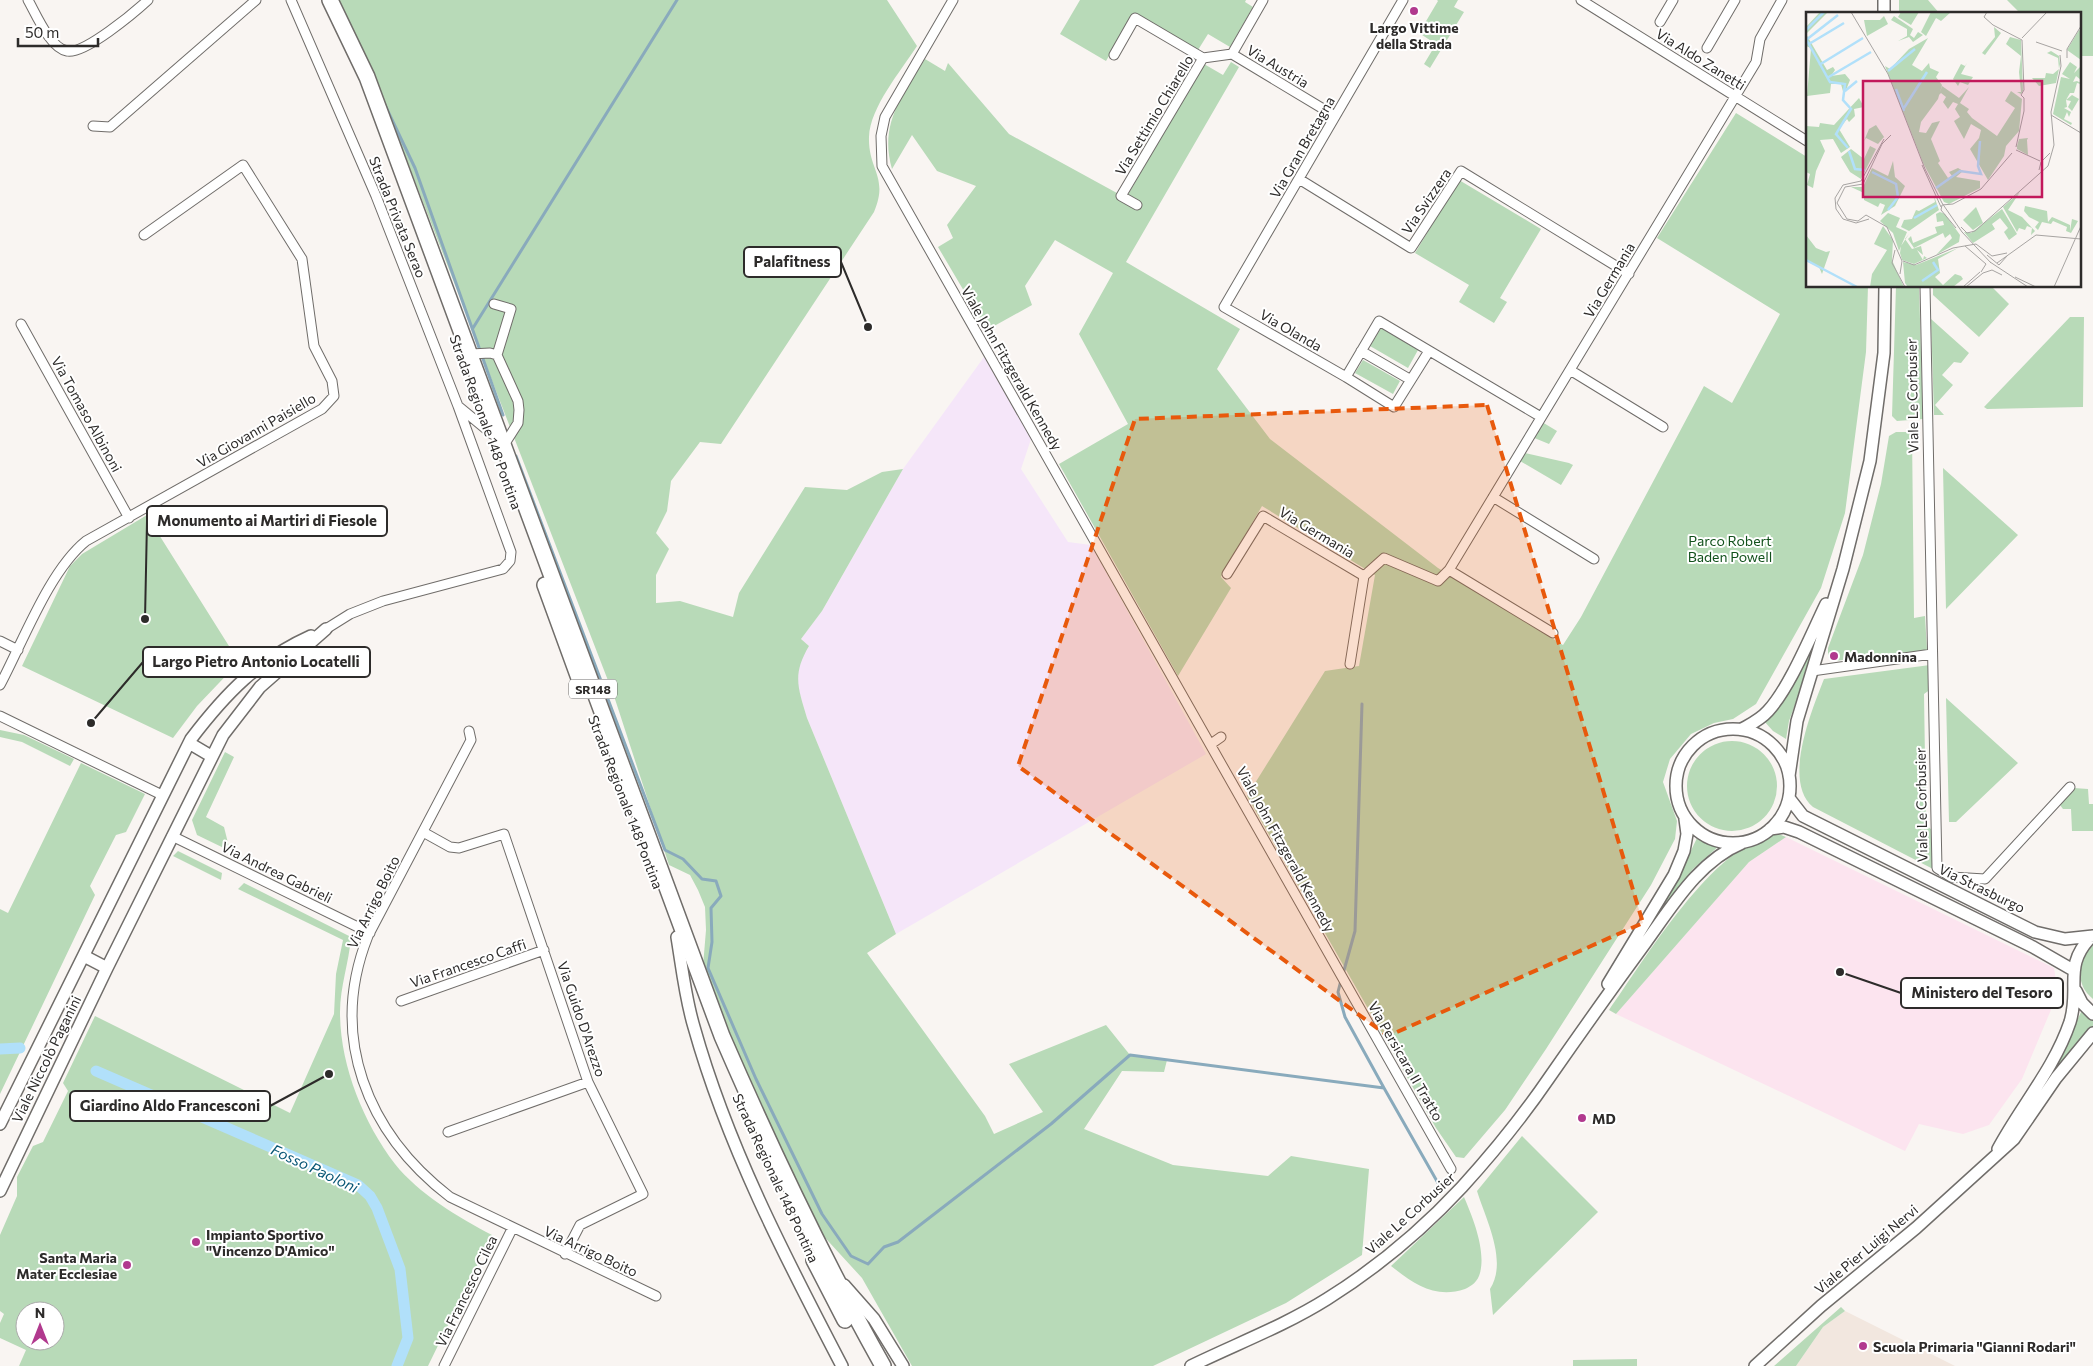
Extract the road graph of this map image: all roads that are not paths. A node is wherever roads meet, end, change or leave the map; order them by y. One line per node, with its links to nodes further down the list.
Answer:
1 (28, 0): 2 (street)
2 (148, 0)
3 (256, 0): 20 (street)
4 (291, 0): 38 (street, Strada Privata Serao)
5 (329, 0): 33 (main road, Strada Regionale 148 Pontina / SR148); 41 (main road, Strada Regionale 148 Pontina / SR148)
6 (953, 0): 63 (street, Viale John Fitzgerald Kennedy)
7 (1263, 0): 15 (street)
8 (1403, 0): 19 (street, Via Gran Bretagna)
9 (1581, 0): 18 (street, Via Aldo Zanetti)
10 (1673, 0): 13 (street)
11 (1735, 0): 14 (street)
12 (1782, 0): 18 (street, Via Germania)
13 (1660, 22)
14 (1707, 48)
15 (1232, 54): 17 (street, Via Settimio Chiarello); 19 (street, Via Austria)
16 (1114, 55): 17 (street)
17 (1203, 58): 23 (street, Via Settimio Chiarello)
18 (1736, 96): 21 (street, Via Aldo Zanetti); 25 (street, Via Germania)
19 (1336, 116): 22 (street, Via Gran Bretagna)
20 (93, 126)
21 (1806, 140)
22 (1299, 179): 25 (street, Via Svizzera); 29 (street, Via Gran Bretagna)
23 (1137, 205)
24 (144, 235): 44 (street, Via Giovanni Paisiello)
25 (1629, 274): 35 (street, Via Germania)
26 (1885, 288): 46 (street, Viale Le Corbusier)
27 (1925, 288): 54 (street, Viale Le Corbusier)
28 (494, 304): 34 (street)
29 (1224, 307): 36 (street, Via Olanda)
30 (21, 324): 44 (street, Via Tomaso Albinoni)
31 (1362, 351): 32 (street); 36 (street); 37 (street)
32 (1429, 351): 37 (street, Via Olanda); 39 (street)
33 (471, 354): 34 (street, Strada Regionale 148 Pontina); 42 (main road, Strada Regionale 148 Pontina / SR148)
34 (494, 354): 42 (street, Strada Regionale 148 Pontina)
35 (1570, 370): 39 (street, Via Germania); 40 (street)
36 (1346, 377): 37 (street, Via Olanda)
37 (1411, 380)
38 (458, 406): 41 (street, Strada Privata Serao); 50 (street, Viale Niccolò Paganini)
39 (1541, 417): 43 (street, Via Germania)
40 (1663, 427)
41 (492, 434): 76 (main road, Strada Regionale 148 Pontina / SR148)
42 (504, 445): 95 (main road, Strada Regionale 148 Pontina / SR148)
43 (1493, 497): 45 (street); 47 (street, Via Germania)
44 (129, 518): 53 (street, Via Giovanni Paisiello)
45 (1594, 559)
46 (1843, 569): 56 (street, Viale Le Corbusier); 59 (street, Viale Le Corbusier)
47 (1449, 570): 49 (street); 51 (street)
48 (1227, 574): 49 (street, Via Germania)
49 (1364, 576): 55 (street)
50 (326, 629): 62 (street, Viale Niccolò Paganini); 64 (street, Viale Niccolò Paganini)
51 (1553, 633)
52 (0, 641): 53 (street)
53 (18, 650): 57 (street, Via Giovanni Paisiello)
54 (1932, 654): 56 (street); 66 (street, Viale Le Corbusier)
55 (1350, 664)
56 (1812, 671): 65 (street, Viale Le Corbusier)
57 (0, 685)
58 (0, 716): 67 (street)
59 (1742, 729): 65 (street, Viale Le Corbusier); 69 (street, Viale Le Corbusier)
60 (469, 731): 71 (street, Via Arrigo Boito)
61 (1222, 737): 63 (street)
62 (189, 743): 64 (street); 67 (street, Viale Niccolò Paganini)
63 (1211, 744): 80 (street, Viale John Fitzgerald Kennedy)
64 (211, 756): 72 (street, Viale Niccolò Paganini)
65 (1789, 776): 68 (street, Viale Le Corbusier)
66 (2070, 787)
67 (162, 795): 78 (street, Viale Niccolò Paganini)
68 (1789, 798): 70 (street, Viale Le Corbusier); 75 (street, Via Strasburgo)
69 (1685, 819): 73 (street, Viale Le Corbusier); 85 (street, Viale Le Corbusier)
70 (1770, 830): 73 (street, Viale Le Corbusier); 81 (street)
71 (423, 832): 74 (street, Via Arrigo Boito); 77 (street, Via Guido D'Arezzo)
72 (172, 836): 74 (street, Via Andrea Gabrieli); 79 (street, Viale Niccolò Paganini)
73 (1742, 842): 85 (street, Viale Le Corbusier)
74 (370, 933): 93 (street, Via Arrigo Boito)
75 (2093, 936): 81 (street)
76 (677, 937): 98 (street); 99 (main road, Strada Regionale 148 Pontina / SR148)
77 (544, 950): 83 (street, Via Francesco Caffi); 87 (street, Via Guido D'Arezzo)
78 (84, 956): 79 (street); 88 (street, Viale Niccolò Paganini)
79 (107, 968): 92 (street, Viale Niccolò Paganini)
80 (1337, 968): 91 (street, Via Persicara II Tratto)
81 (2073, 970): 82 (street, Viale Pier Luigi Nervi)
82 (2075, 989): 84 (street, Viale Pier Luigi Nervi); 90 (street, Viale Pier Luigi Nervi)
83 (401, 1001)
84 (2093, 1014)
85 (1591, 1015): 102 (street, Viale Le Corbusier)
86 (2093, 1033): 90 (street, Viale Pier Luigi Nervi)
87 (588, 1082): 89 (street); 94 (street, Via Guido D'Arezzo)
88 (0, 1124)
89 (448, 1132)
90 (1995, 1155): 103 (street, Viale Pier Luigi Nervi)
91 (1451, 1169)
92 (0, 1191)
93 (512, 1229): 94 (street, Via Arrigo Boito); 97 (street, Via Francesco Cilea)
94 (565, 1254): 96 (street, Via Arrigo Boito)
95 (824, 1258): 100 (main road, Strada Regionale 148 Pontina / SR148); 101 (street)
96 (656, 1296)
97 (444, 1366)
98 (842, 1366)
99 (872, 1366)
100 (882, 1366)
101 (903, 1366)
102 (1191, 1366)
103 (1756, 1366)

